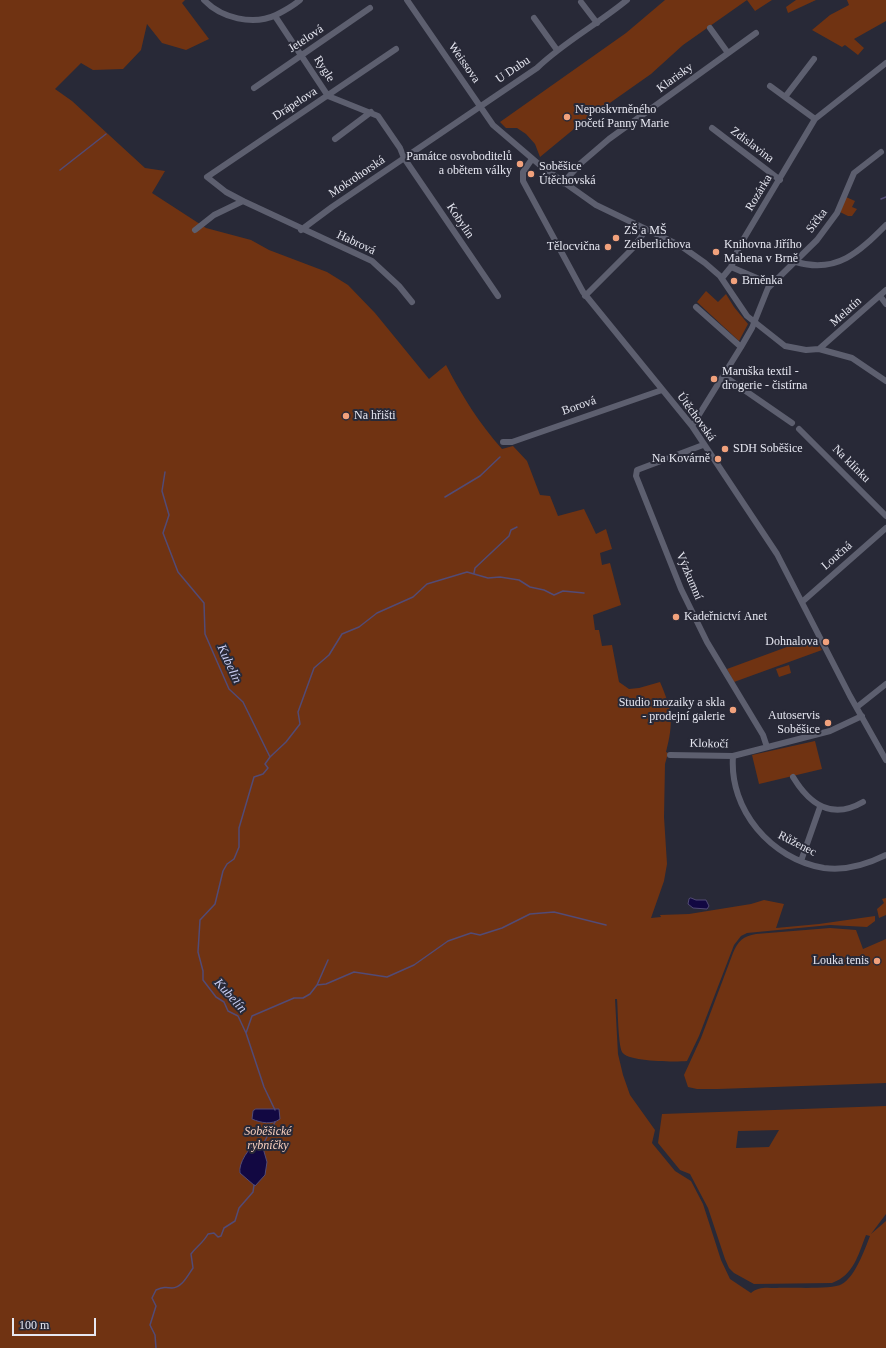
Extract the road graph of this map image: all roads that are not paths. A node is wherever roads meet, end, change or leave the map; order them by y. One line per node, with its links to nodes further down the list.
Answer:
1 (204, 0): 7 (street)
2 (300, 0): 7 (street)
3 (407, 0): 22 (street, Weissova)
4 (627, 0): 9 (street, U Dubu)
5 (581, 2): 9 (street)
6 (370, 8): 15 (street, Jetelová)
7 (275, 16): 15 (street, Rygle)
8 (534, 18): 13 (street)
9 (597, 23): 13 (street, U Dubu)
10 (710, 28): 14 (street)
11 (756, 33): 14 (street, Klarisky)
12 (396, 49): 20 (street, Drápelova)
13 (557, 50): 22 (street, U Dubu)
14 (728, 53): 31 (street, Klarisky)
15 (302, 55): 19 (street, Jetelová); 20 (street, Rygle)
16 (814, 59): 21 (street)
17 (886, 63): 24 (street, Rozárka)
18 (770, 86): 21 (street)
19 (254, 88)
20 (328, 96): 23 (street, Rygle); 32 (street, Drápelova)
21 (785, 97): 24 (street)
22 (480, 106): 28 (street, Mokrohorská); 29 (street, Weissova)
23 (371, 112): 26 (street); 28 (street, Rygle)
24 (815, 119): 30 (street, Rozárka)
25 (712, 128): 30 (street, Zdislavina)
26 (335, 139)
27 (881, 152): 37 (street, Síčka)
28 (404, 158): 35 (street, Mokrohorská); 42 (street, Kobylín)
29 (532, 159): 31 (street, Weissova); 43 (street, Útěchovská)
30 (780, 180): 38 (street, Rozárka)
31 (563, 183): 36 (street, Weissova)
32 (243, 201): 34 (street); 35 (street)
33 (886, 225): 37 (street)
34 (195, 230)
35 (301, 230): 45 (street, Habrová)
36 (646, 230): 39 (street, Weissova); 43 (street)
37 (796, 262): 40 (street, Síčka)
38 (731, 267): 39 (street, Rozárka); 40 (street)
39 (722, 278): 48 (street, Weissova)
40 (770, 284): 48 (street, Síčka)
41 (886, 290): 44 (street, Melatín)
42 (498, 296)
43 (585, 296): 53 (street, Útěchovská)
44 (880, 296): 46 (street); 50 (street, Melatín)
45 (412, 302)
46 (886, 304)
47 (696, 307): 49 (street)
48 (754, 322): 49 (street); 50 (street, Weissova)
49 (741, 347): 51 (street)
50 (819, 349): 52 (street, Weissova)
51 (724, 376): 54 (street); 55 (street)
52 (886, 381)
53 (662, 390): 55 (street, Útěchovská); 57 (street, Borová)
54 (792, 423)
55 (692, 426): 58 (street, Útěchovská)
56 (799, 429): 59 (street, Na klínku)
57 (503, 442)
58 (703, 445): 61 (street, Útěchovská); 65 (street, Výzkumní)
59 (886, 516)
60 (886, 528): 61 (street, Loučná)
61 (802, 602): 63 (street, Útěchovská)
62 (886, 684): 63 (street)
63 (857, 707): 64 (street, Útěchovská)
64 (862, 716): 65 (street, Klokočí); 68 (street, Útěchovská)
65 (767, 747): 67 (street, Klokočí)
66 (670, 755): 67 (street, Klokočí)
67 (733, 756): 73 (street, Růženec)
68 (886, 760)
69 (793, 777): 71 (street)
70 (863, 802): 71 (street)
71 (820, 807): 73 (street)
72 (886, 855): 73 (street, Růženec)
73 (801, 861)

